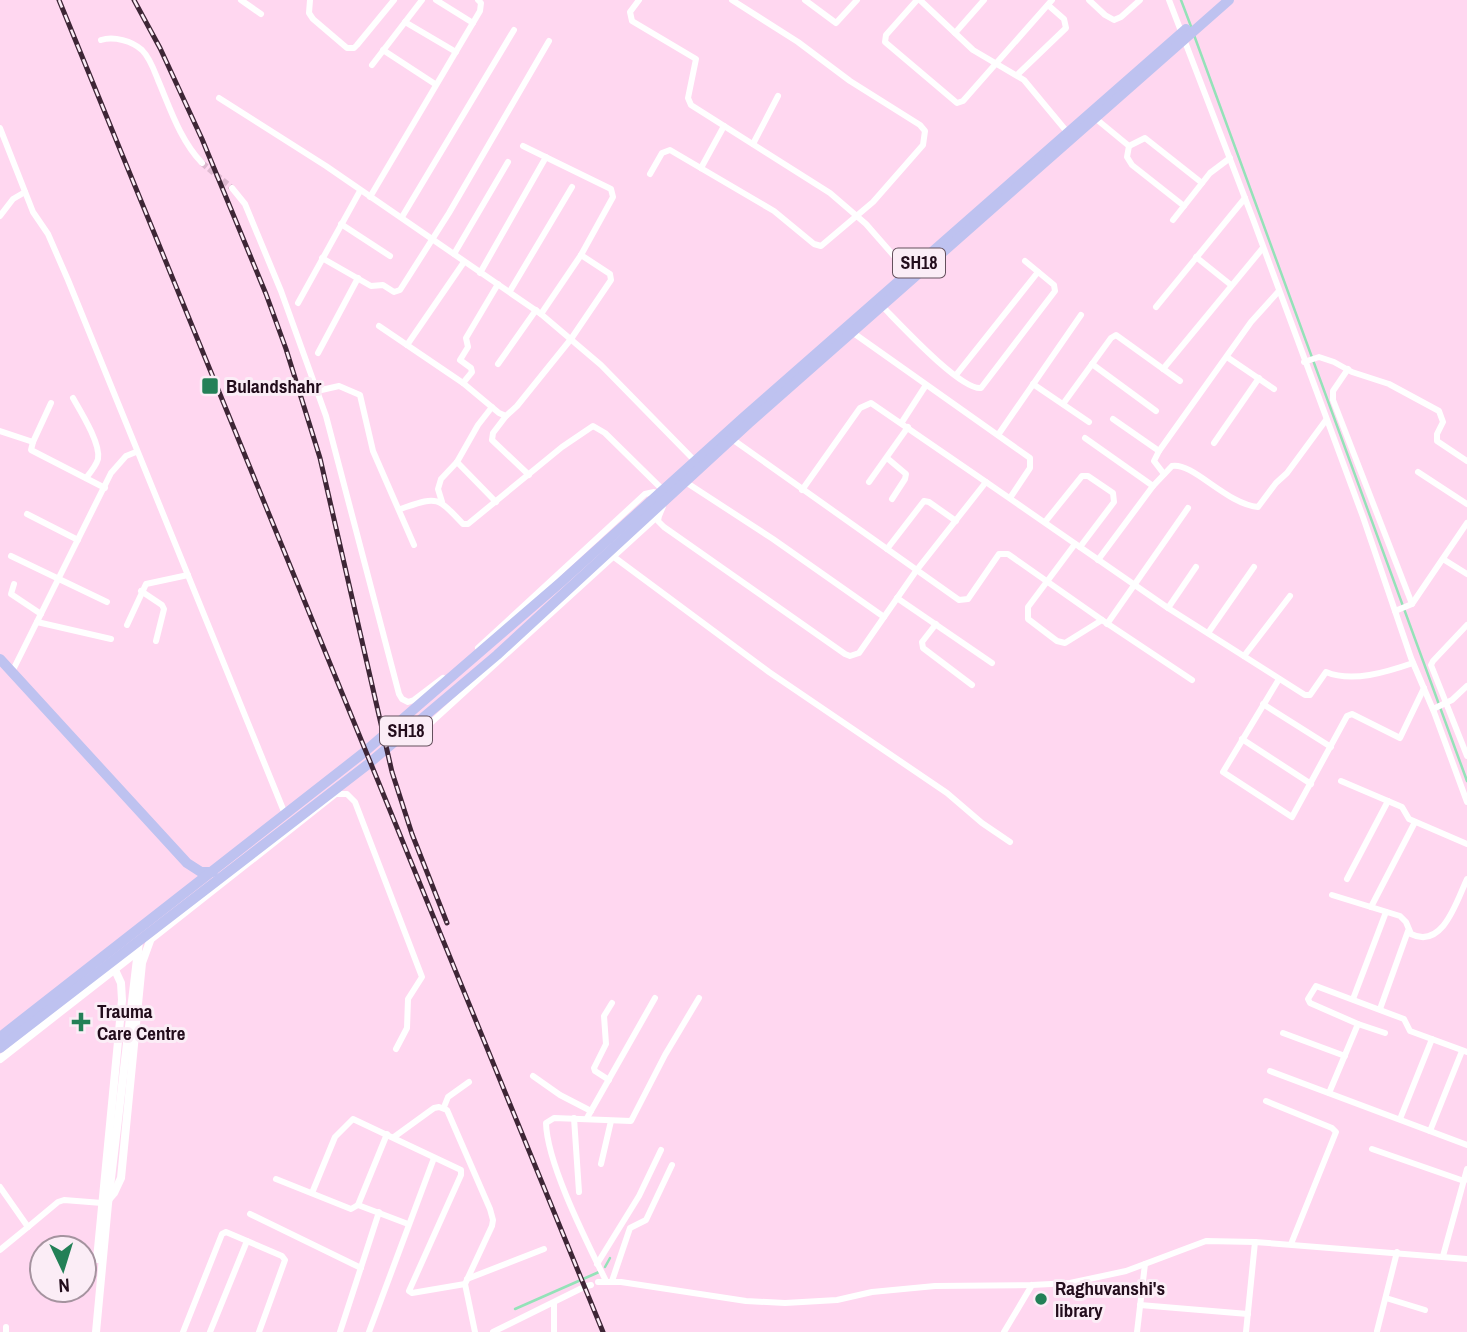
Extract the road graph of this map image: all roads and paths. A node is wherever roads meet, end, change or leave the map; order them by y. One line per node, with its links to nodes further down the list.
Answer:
1 (241, 0): 19 (street)
2 (310, 0): 3 (street)
3 (394, 0)
4 (422, 0): 20 (street)
5 (436, 0): 21 (street)
6 (478, 0): 21 (street)
7 (639, 0): 36 (street)
8 (732, 0): 57 (street)
9 (805, 0): 10 (street)
10 (857, 0)
11 (918, 0): 24 (street); 29 (street)
12 (984, 0): 24 (street)
13 (1089, 0): 14 (street)
14 (1140, 0)
15 (1169, 0): 23 (street)
16 (1219, 0): 23 (main road, SH18)
17 (1228, 0): 23 (main road, SH18)
18 (1050, 2): 29 (street); 31 (street)
19 (261, 14)
20 (405, 22): 27 (street); 28 (street)
21 (473, 23): 28 (street)
22 (513, 30): 58 (street)
23 (1188, 32): 35 (main road, SH18); 38 (main road, SH18); 43 (street)
24 (955, 33): 29 (street)
25 (101, 40): 45 (street)
26 (549, 41): 61 (street)
27 (383, 50): 30 (street); 32 (street)
28 (456, 51): 32 (street)
29 (995, 64): 31 (street)
30 (372, 65)
31 (1017, 75): 38 (street)
32 (435, 84): 53 (street)
33 (778, 96): 39 (street)
34 (219, 98): 51 (street)
35 (1096, 118): 41 (street); 79 (main road, SH18)
36 (724, 126): 39 (street); 46 (street)
37 (0, 128): 52 (street)
38 (1068, 133): 70 (main road, SH18)
39 (753, 144): 57 (street)
40 (523, 146): 42 (street)
41 (1129, 146): 48 (street); 55 (street)
42 (546, 158): 64 (street); 72 (street)
43 (1230, 158): 48 (street); 54 (street)
44 (508, 162): 63 (street)
45 (202, 163)
46 (701, 168): 47 (street); 57 (street)
47 (650, 174)
48 (1202, 183): 55 (street)
49 (572, 187): 76 (street)
50 (232, 188): 101 (street)
51 (360, 191): 53 (street); 60 (street)
52 (25, 192): 56 (street); 118 (street)
53 (370, 197): 58 (street)
54 (1245, 198): 62 (street); 66 (street)
55 (1184, 206): 59 (street)
56 (0, 216)
57 (858, 216): 70 (street)
58 (402, 217): 61 (street)
59 (1173, 220)
60 (341, 224): 65 (street); 67 (street)
61 (432, 239): 63 (street); 73 (street)
62 (1262, 249): 75 (street); 77 (street)
63 (454, 254): 69 (street)
64 (581, 255): 81 (street); 85 (street)
65 (390, 256)
66 (1196, 257): 75 (street); 80 (street)
67 (322, 258): 73 (street); 78 (street)
68 (1025, 261): 71 (street)
69 (464, 262): 72 (street); 86 (street)
70 (908, 272): 121 (main road, SH18)
71 (1038, 272): 94 (street); 94 (street)
72 (480, 273): 74 (street)
73 (358, 278): 87 (street)
74 (498, 284): 76 (street); 97 (street)
75 (1231, 285): 92 (street)
76 (510, 291): 81 (street)
77 (1278, 292): 88 (street); 89 (street)
78 (298, 303)
79 (882, 306): 84 (main road, SH18); 94 (street)
80 (1156, 306)
81 (539, 312): 85 (street); 91 (street)
82 (1080, 315): 98 (street)
83 (379, 326): 86 (street)
84 (852, 332): 99 (street); 115 (main road, SH18)
85 (571, 339): 107 (street); 121 (street)
86 (407, 345): 97 (street)
87 (318, 353)
88 (1227, 357): 95 (street); 119 (street)
89 (1305, 361): 93 (street); 109 (street)
90 (1092, 364): 92 (street); 104 (street); 106 (street)
91 (498, 365)
92 (1163, 369): 96 (street)
93 (1348, 369): 122 (street); 169 (street)
94 (956, 375)
95 (1259, 378): 100 (street); 117 (street)
96 (1180, 381)
97 (463, 383): 105 (street)
98 (1033, 384): 104 (street); 113 (street)
99 (926, 385): 111 (street); 113 (street)
100 (1274, 389)
101 (317, 391): 136 (street); 141 (street)
102 (73, 398): 127 (street)
103 (51, 403): 116 (street)
104 (1063, 404): 110 (street)
105 (492, 407): 107 (street); 123 (street)
106 (1156, 411)
107 (506, 416): 126 (street)
108 (1112, 419): 119 (street)
109 (1326, 420): 125 (street); 169 (street)
110 (1089, 422)
111 (905, 425): 120 (street); 130 (street); 133 (street)
112 (0, 431): 116 (street)
113 (999, 435): 134 (street)
114 (1085, 438): 131 (street)
115 (732, 439): 128 (main road, SH18); 133 (street)
116 (33, 442): 127 (street)
117 (1214, 443)
118 (136, 452): 132 (street); 159 (street)
119 (1158, 452): 125 (street)
120 (887, 458): 129 (street); 135 (street)
121 (695, 461): 136 (main road, SH18)
122 (1467, 461)
123 (457, 462): 137 (street); 138 (street)
124 (1418, 472): 139 (street)
125 (1164, 474): 131 (street)
126 (529, 475): 136 (street); 138 (street)
127 (86, 478): 132 (street)
128 (684, 481): 136 (main road, SH18); 171 (street)
129 (869, 482)
130 (986, 482): 134 (street); 143 (street)
131 (1153, 486): 153 (street)
132 (104, 488): 147 (street)
133 (802, 489): 150 (street)
134 (1010, 498): 144 (street)
135 (892, 499)
136 (659, 501): 152 (street); 171 (street); 200 (main road, SH18); 211 (main road, SH18)
137 (442, 502): 138 (street); 141 (street)
138 (496, 502)
139 (1467, 504)
140 (1188, 508): 163 (street)
141 (400, 509): 148 (street)
142 (27, 514): 147 (street)
143 (956, 521): 150 (street); 157 (street)
144 (1045, 522): 149 (street); 149 (street)
145 (1467, 523): 146 (street)
146 (1464, 532): 154 (street)
147 (78, 540): 160 (street)
148 (414, 545)
149 (1077, 545): 153 (street); 161 (street)
150 (887, 549): 157 (street)
151 (11, 556): 160 (street)
152 (614, 557): 193 (street); 202 (street)
153 (1097, 559): 163 (street)
154 (1443, 559): 158 (street); 169 (street)
155 (1196, 566): 168 (street)
156 (1254, 567): 177 (street)
157 (916, 571): 161 (street); 166 (street)
158 (1467, 574)
159 (188, 575): 164 (street); 200 (street)
160 (59, 578): 167 (street); 170 (street)
161 (1046, 581): 173 (street); 173 (street)
162 (14, 584): 170 (street)
163 (1134, 585): 168 (street); 173 (street)
164 (141, 591): 175 (street); 179 (street)
165 (1290, 596): 180 (street)
166 (897, 598): 171 (street); 174 (street)
167 (107, 602)
168 (1168, 608): 177 (street)
169 (1404, 608): 183 (street)
170 (41, 614): 172 (street)
171 (884, 617)
172 (37, 622): 178 (street); 184 (street)
173 (1104, 622): 186 (street)
174 (936, 624): 182 (street); 187 (street)
175 (127, 625)
176 (1467, 625): 191 (street)
177 (1208, 633): 180 (street)
178 (111, 639)
179 (156, 641)
180 (1244, 656): 185 (street)
181 (0, 659): 184 (main road)
182 (992, 663)
183 (1413, 663): 185 (street); 189 (street)
184 (12, 672): 204 (main road)
185 (1279, 678): 190 (street)
186 (1192, 680)
187 (972, 685)
188 (1467, 687): 191 (street)
189 (1424, 688): 191 (street); 194 (street)
190 (1264, 704): 192 (street); 194 (street)
191 (1440, 707): 195 (street); 199 (street)
192 (1242, 739): 197 (street); 197 (street)
193 (412, 740)
194 (1331, 747): 197 (street)
195 (1467, 756)
196 (1342, 781): 198 (street)
197 (1311, 784)
198 (1388, 801): 201 (street); 205 (street)
199 (1467, 803)
200 (285, 814): 204 (main road, SH18)
201 (1415, 822): 203 (street); 208 (street)
202 (1010, 842)
203 (1467, 844)
204 (213, 872): 221 (main road)
205 (1347, 879)
206 (1467, 879): 210 (street)
207 (1332, 895): 208 (street)
208 (1371, 907): 209 (street)
209 (1386, 912): 210 (street); 215 (street)
210 (1408, 931): 217 (street)
211 (145, 941): 212 (street); 223 (main road); 224 (street); 255 (street)
212 (115, 970): 227 (street); 255 (street)
213 (655, 998): 230 (street)
214 (699, 998): 239 (street)
215 (1353, 999): 217 (street); 218 (street)
216 (612, 1003): 230 (street)
217 (1380, 1009): 222 (street)
218 (1358, 1024): 220 (street); 226 (street)
219 (1283, 1032): 226 (street)
220 (1385, 1033)
221 (0, 1037)
222 (1432, 1039): 225 (street); 238 (street)
223 (0, 1048)
224 (396, 1049)
225 (1464, 1051): 240 (street)
226 (1345, 1056): 232 (street)
227 (0, 1059)
228 (1270, 1071): 232 (street)
229 (533, 1076): 235 (street)
230 (609, 1080): 235 (street)
231 (469, 1082): 234 (street)
232 (1329, 1093): 238 (street)
233 (1266, 1101): 263 (street)
234 (444, 1107): 241 (street); 272 (street)
235 (591, 1111): 237 (street)
236 (574, 1118): 237 (street); 253 (street); 269 (street)
237 (587, 1118): 239 (street)
238 (1400, 1119): 240 (street)
239 (611, 1121): 246 (street)
240 (1430, 1131): 242 (street)
241 (391, 1136): 245 (street); 254 (street); 256 (street)
242 (1467, 1145)
243 (1372, 1149): 250 (street)
244 (661, 1150): 269 (street)
245 (434, 1158): 259 (street); 272 (street)
246 (601, 1164)
247 (672, 1165): 273 (street)
248 (1467, 1169): 250 (street)
249 (276, 1179): 254 (street)
250 (1464, 1181): 252 (street)
251 (0, 1188): 260 (street)
252 (1464, 1191): 267 (street)
253 (579, 1192)
254 (312, 1193): 256 (street)
255 (106, 1199): 260 (street); 281 (street)
256 (358, 1205): 257 (street)
257 (379, 1212): 259 (street); 271 (street)
258 (250, 1214): 271 (street)
259 (408, 1224): 286 (street)
260 (28, 1227): 264 (street)
261 (247, 1241): 282 (street); 283 (street); 284 (street)
262 (1255, 1242): 263 (street); 270 (street); 279 (street)
263 (1291, 1244): 266 (street)
264 (0, 1250)
265 (544, 1250): 272 (street)
266 (1397, 1252): 267 (street); 275 (street)
267 (1443, 1256): 268 (street)
268 (1467, 1259)
269 (597, 1264): 273 (street)
270 (1145, 1264): 274 (street); 277 (street)
271 (361, 1268): 285 (street)
272 (466, 1281): 287 (street)
273 (596, 1284): 274 (street); 276 (street)
274 (1032, 1285): 290 (street)
275 (1386, 1298): 278 (street); 280 (street)
276 (554, 1303): 288 (street); 289 (street)
277 (1140, 1305): 279 (street); 291 (street)
278 (1424, 1311)
279 (1248, 1314): 292 (street)
280 (1377, 1331)
281 (94, 1332)
282 (183, 1332)
283 (210, 1332)
284 (259, 1332)
285 (340, 1332)
286 (369, 1332)
287 (475, 1332)
288 (493, 1332)
289 (554, 1332)
290 (1004, 1332)
291 (1137, 1332)
292 (1246, 1332)

